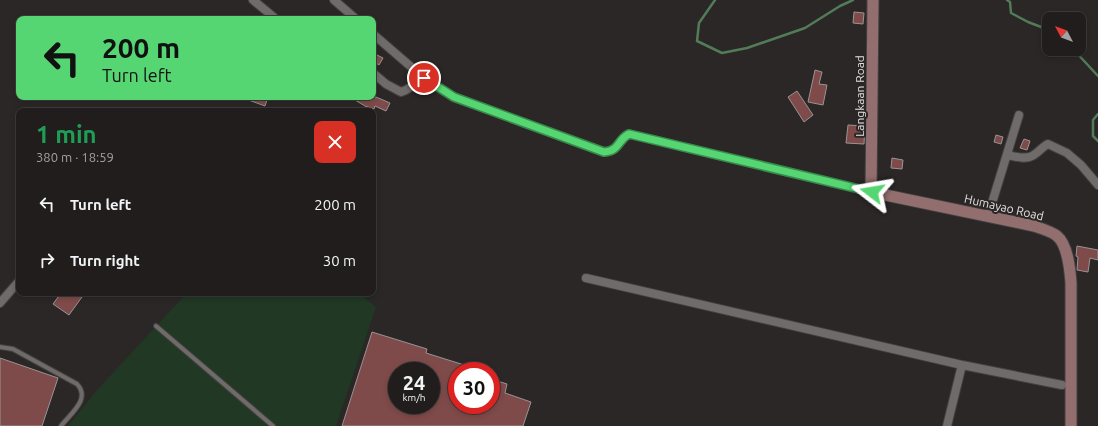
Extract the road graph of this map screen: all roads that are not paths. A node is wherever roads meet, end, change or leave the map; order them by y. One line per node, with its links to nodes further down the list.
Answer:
1 (253, 0): 4 (street)
2 (334, 0): 5 (street)
3 (873, 0): 12 (street, Langkaan Road)
4 (272, 16)
5 (353, 16)
6 (376, 37): 8 (street)
7 (376, 76): 8 (street)
8 (424, 78): 12 (street)
9 (1019, 115): 10 (street)
10 (1007, 155): 11 (street); 13 (street)
11 (1098, 185)
12 (872, 192): 13 (street, Humayao Road)
13 (988, 216): 24 (street, Humayao Road)
14 (586, 278): 19 (street)
15 (16, 284): 16 (street)
16 (0, 303)
17 (156, 326): 22 (lane)
18 (0, 347): 21 (lane)
19 (962, 365): 20 (street); 23 (street)
20 (1062, 385)
21 (61, 426)
22 (273, 426)
23 (947, 426)
24 (1071, 426)

